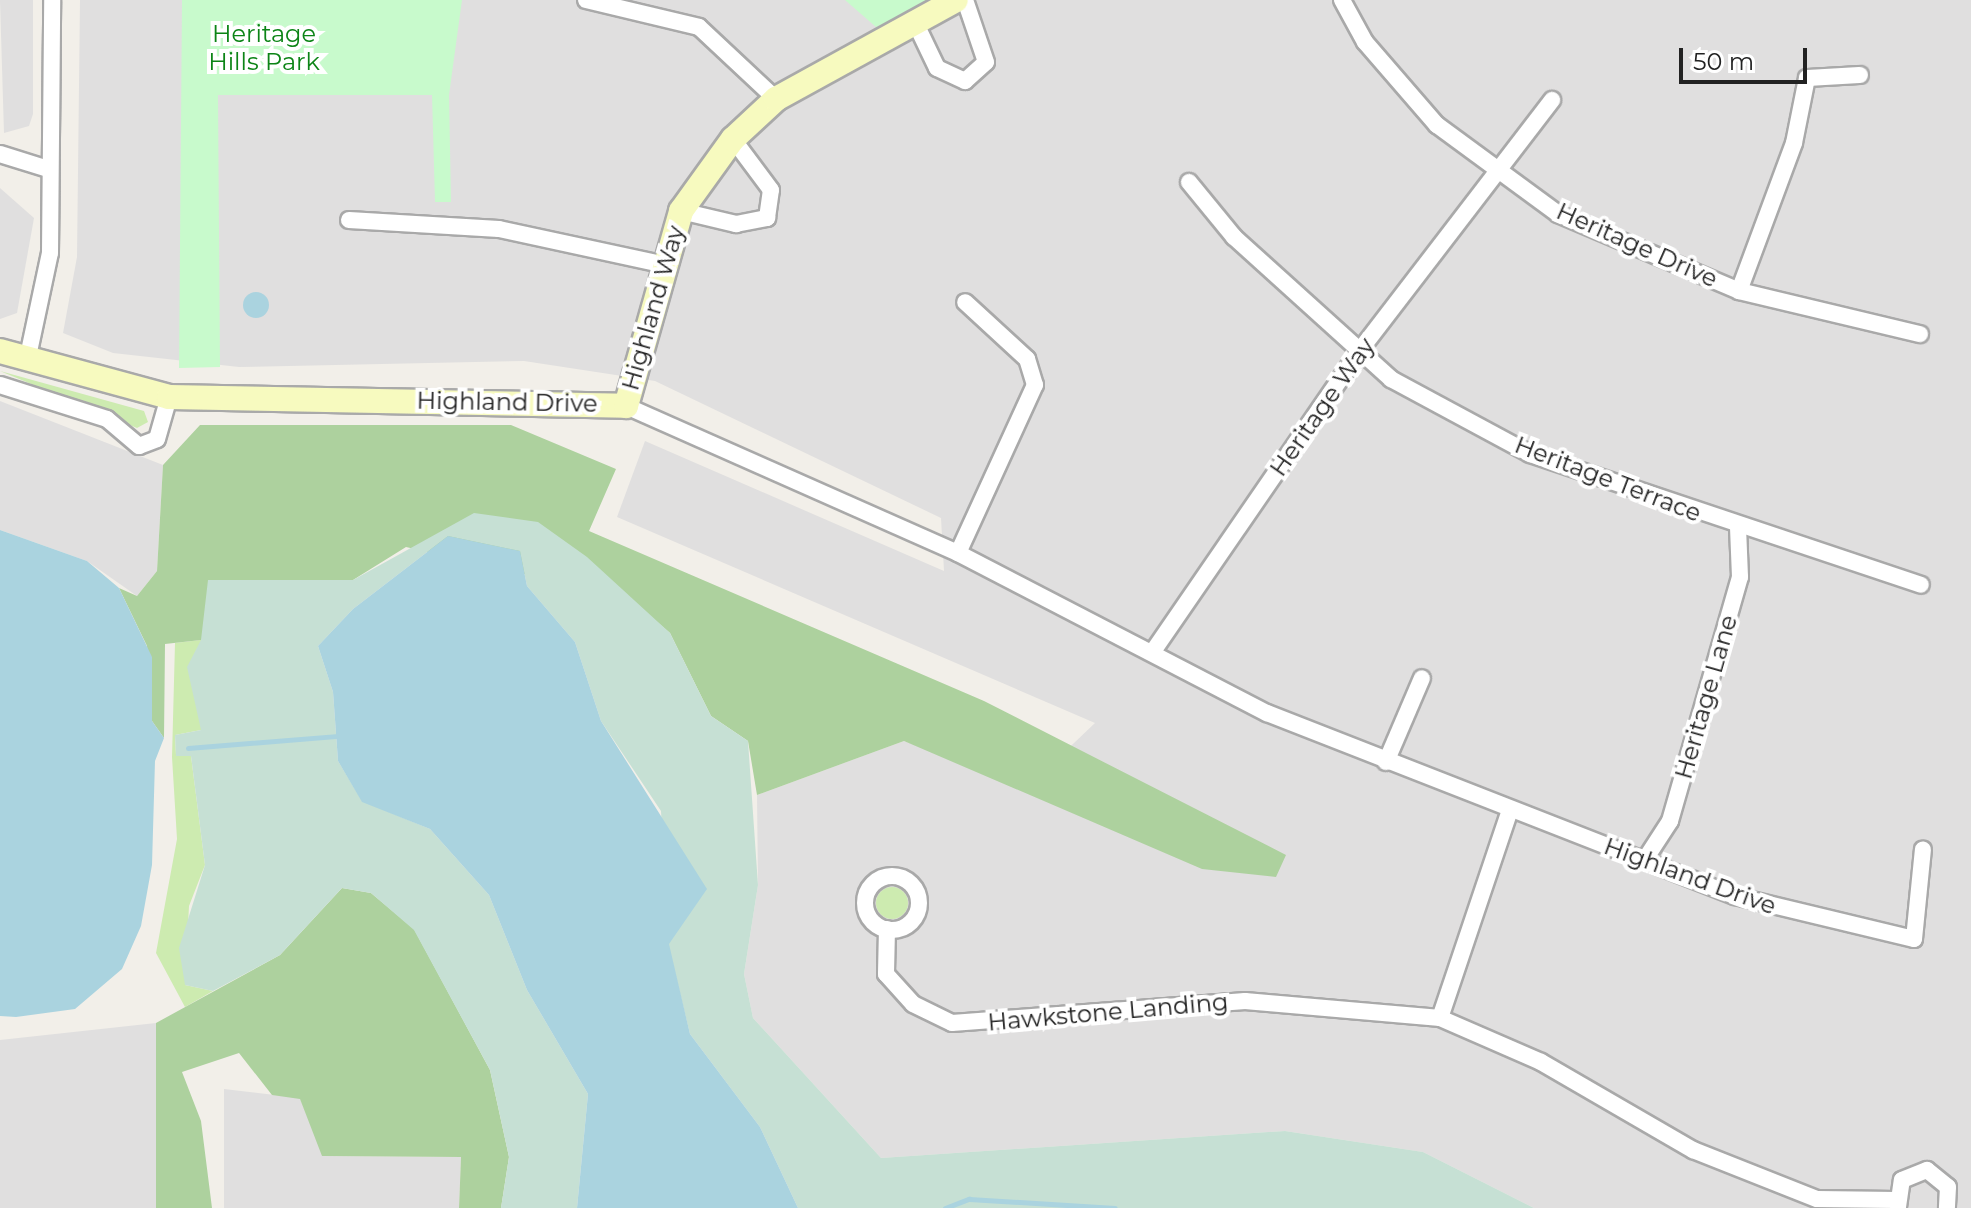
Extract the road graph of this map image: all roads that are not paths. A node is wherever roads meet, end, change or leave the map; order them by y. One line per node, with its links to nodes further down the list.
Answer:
1 (52, 0): 12 (street)
2 (586, 0): 8 (street)
3 (956, 0): 6 (street, Highland Way)
4 (965, 0): 6 (street)
5 (1342, 0): 13 (street, Heritage Drive)
6 (915, 22): 8 (street, Highland Way)
7 (1860, 75): 18 (street, Heritage Drive)
8 (776, 99): 10 (street, Highland Way)
9 (1552, 100): 13 (street)
10 (733, 139): 15 (street, Highland Way); 15 (street, Highland Way)
11 (0, 154): 12 (street)
12 (48, 169): 23 (street)
13 (1498, 169): 18 (street, Heritage Drive); 21 (street, Heritage Way)
14 (1189, 182): 21 (street, Heritage Terrace)
15 (681, 211): 17 (street, Highland Way)
16 (349, 220): 17 (street)
17 (665, 265): 26 (street, Highland Way)
18 (1739, 291): 20 (street, Heritage Drive)
19 (965, 302): 28 (street)
20 (1920, 334)
21 (1361, 349): 27 (street, Heritage Terrace); 30 (street, Heritage Way)
22 (0, 351): 23 (street, Highland Drive)
23 (27, 361): 25 (street, Highland Drive)
24 (0, 385): 25 (street)
25 (169, 397): 26 (street, Highland Drive)
26 (626, 406): 28 (street, Highland Drive)
27 (1738, 528): 29 (street, Heritage Terrace); 35 (street, Heritage Lane)
28 (958, 553): 30 (street, Highland Drive)
29 (1921, 585)
30 (1154, 650): 32 (street, Highland Drive)
31 (1422, 678): 32 (street)
32 (1386, 762): 33 (street, Highland Drive)
33 (1509, 813): 35 (street, Highland Drive); 37 (street)
34 (1923, 849): 35 (street, Highland Drive)
35 (1646, 858)
36 (887, 929): 37 (street, Hawkstone Landing)
37 (1440, 1018): 38 (street, Hawkstone Landing)
38 (1897, 1204): 39 (street, Hawkstone Landing)
39 (1947, 1208)

